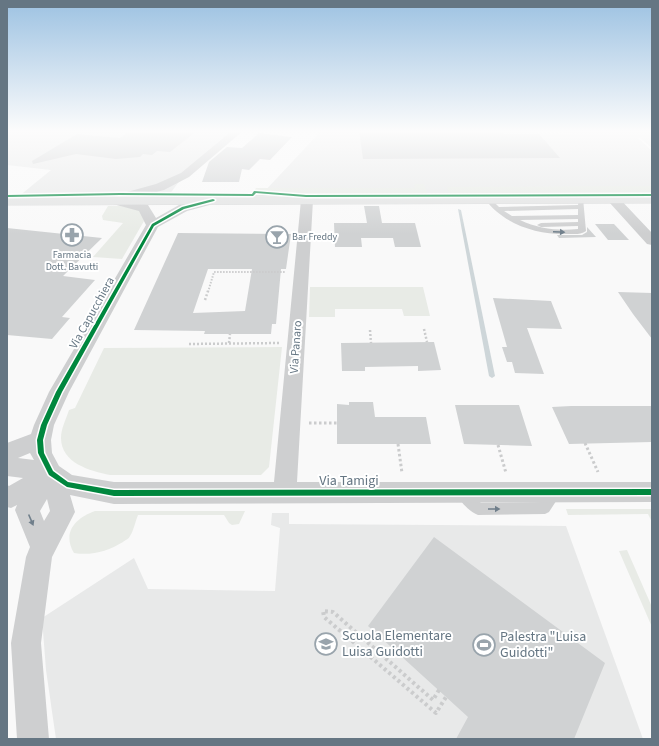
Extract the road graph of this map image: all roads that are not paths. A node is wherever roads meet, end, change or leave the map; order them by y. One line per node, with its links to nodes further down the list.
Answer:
1 (197, 165): 2 (street)
2 (175, 185): 5 (street); 6 (street); 7 (street)
3 (613, 199): 4 (street); 10 (street); 15 (street)
4 (652, 199)
5 (113, 200): 6 (street); 9 (street); 13 (street)
6 (163, 200): 7 (street); 13 (street, Via Capucchiera)
7 (213, 200): 8 (street); 13 (street)
8 (307, 200): 11 (street); 22 (street, Via Panaro)
9 (7, 201)
10 (581, 203): 11 (street); 14 (lane)
11 (492, 204): 12 (lane)
12 (511, 218): 14 (lane); 14 (lane, one-way to 14)
13 (153, 220): 16 (street, Via Capucchiera)
14 (582, 220)
15 (652, 241)
16 (40, 440): 17 (street); 19 (street, Via Capucchiera)
17 (7, 453)
18 (7, 466): 19 (street)
19 (51, 473): 20 (street); 22 (street, Via Tamigi); 23 (street); 24 (street, Via Capucchiera); 24 (street, one-way to 24)
20 (7, 478)
21 (652, 492): 22 (street, Via Tamigi)
22 (285, 494)
23 (7, 496)
24 (43, 547): 25 (street, Via Capucchiera)
25 (33, 739)

